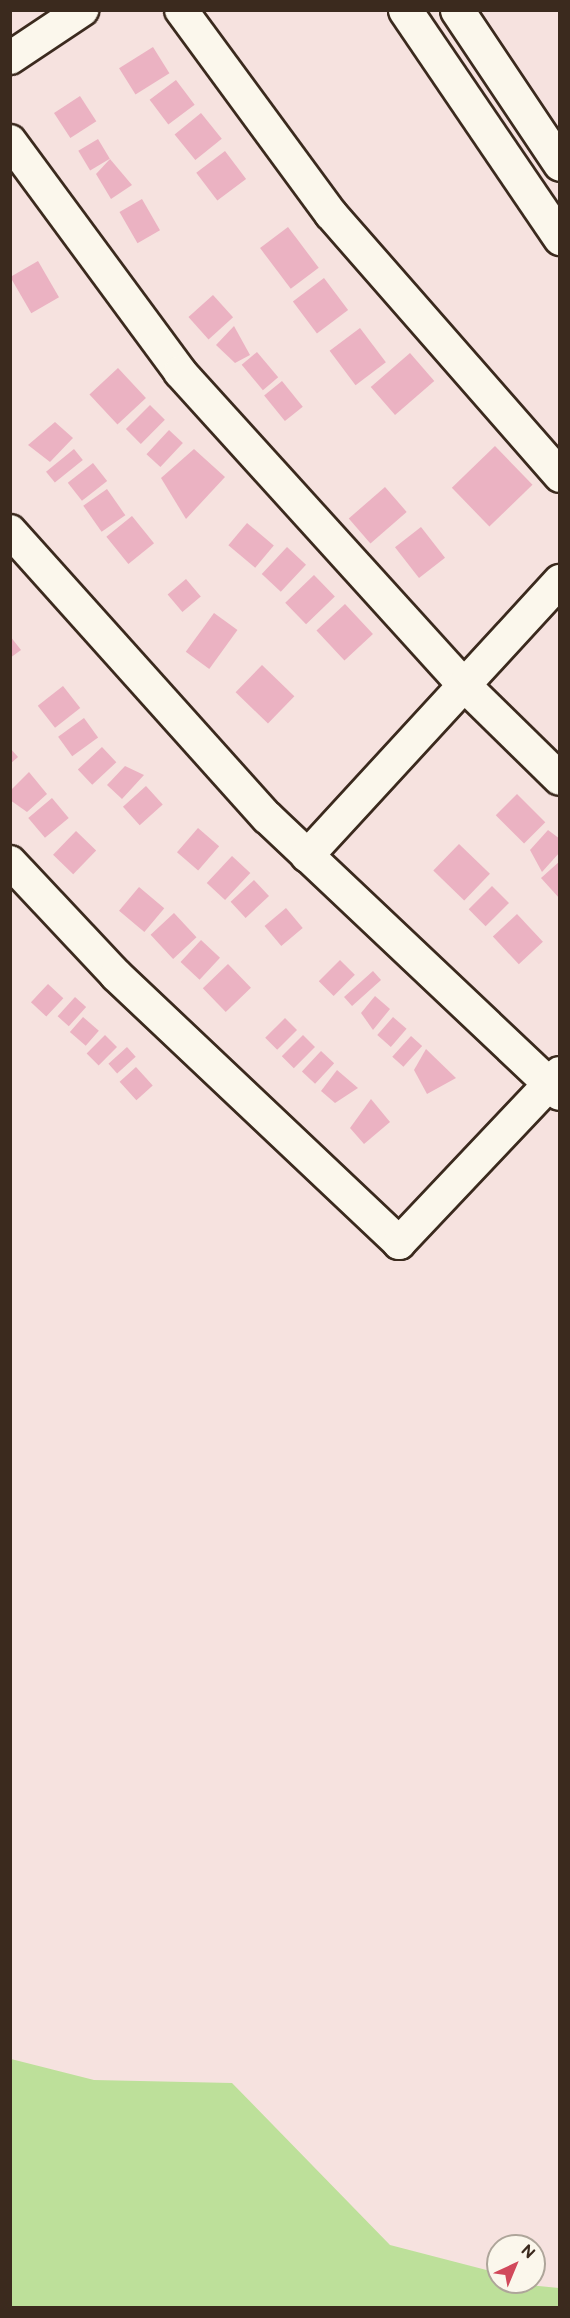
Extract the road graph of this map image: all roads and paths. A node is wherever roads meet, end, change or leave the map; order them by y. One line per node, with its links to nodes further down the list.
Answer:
1 (82, 10): 5 (street)
2 (181, 10): 9 (street)
3 (405, 10): 8 (street)
4 (457, 10): 7 (street)
5 (10, 58)
6 (10, 141): 12 (street)
7 (560, 164)
8 (560, 238)
9 (560, 476)
10 (10, 531): 14 (street)
11 (560, 581): 12 (street)
12 (464, 685): 13 (street); 14 (street)
13 (560, 779)
14 (307, 856): 16 (street)
15 (10, 862): 16 (street)
16 (556, 1084)

